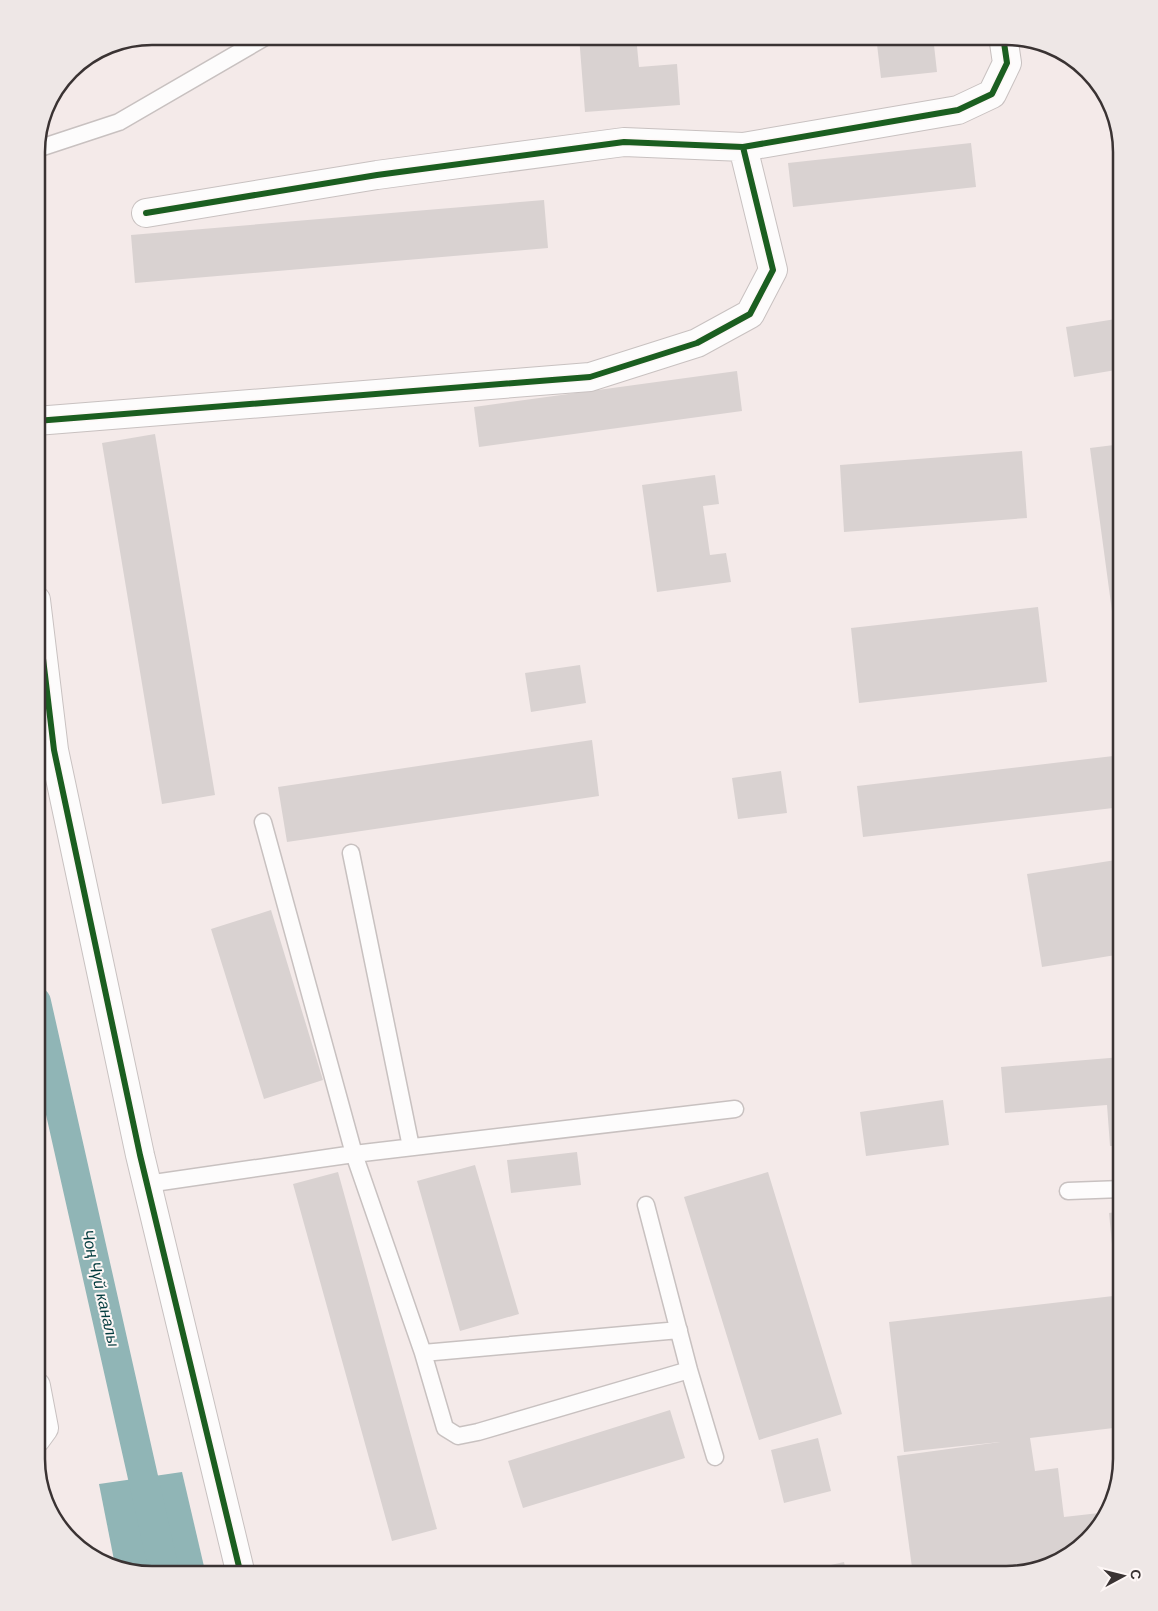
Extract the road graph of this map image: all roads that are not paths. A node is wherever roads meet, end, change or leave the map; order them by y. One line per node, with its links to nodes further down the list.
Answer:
1 (252, 45): 3 (lane)
2 (1004, 45): 4 (street)
3 (45, 146)
4 (743, 147): 5 (street); 6 (street)
5 (146, 213)
6 (45, 420)
7 (45, 675): 13 (street)
8 (263, 822): 12 (lane)
9 (352, 853): 11 (lane)
10 (735, 1109): 11 (lane)
11 (411, 1147): 12 (lane)
12 (354, 1154): 13 (lane); 18 (lane)
13 (147, 1184): 21 (street)
14 (1113, 1189): 15 (lane)
15 (1068, 1191)
16 (646, 1205): 17 (lane)
17 (679, 1330): 18 (lane); 19 (lane)
18 (423, 1353): 19 (lane)
19 (689, 1370): 20 (lane)
20 (715, 1457)
21 (239, 1566)

